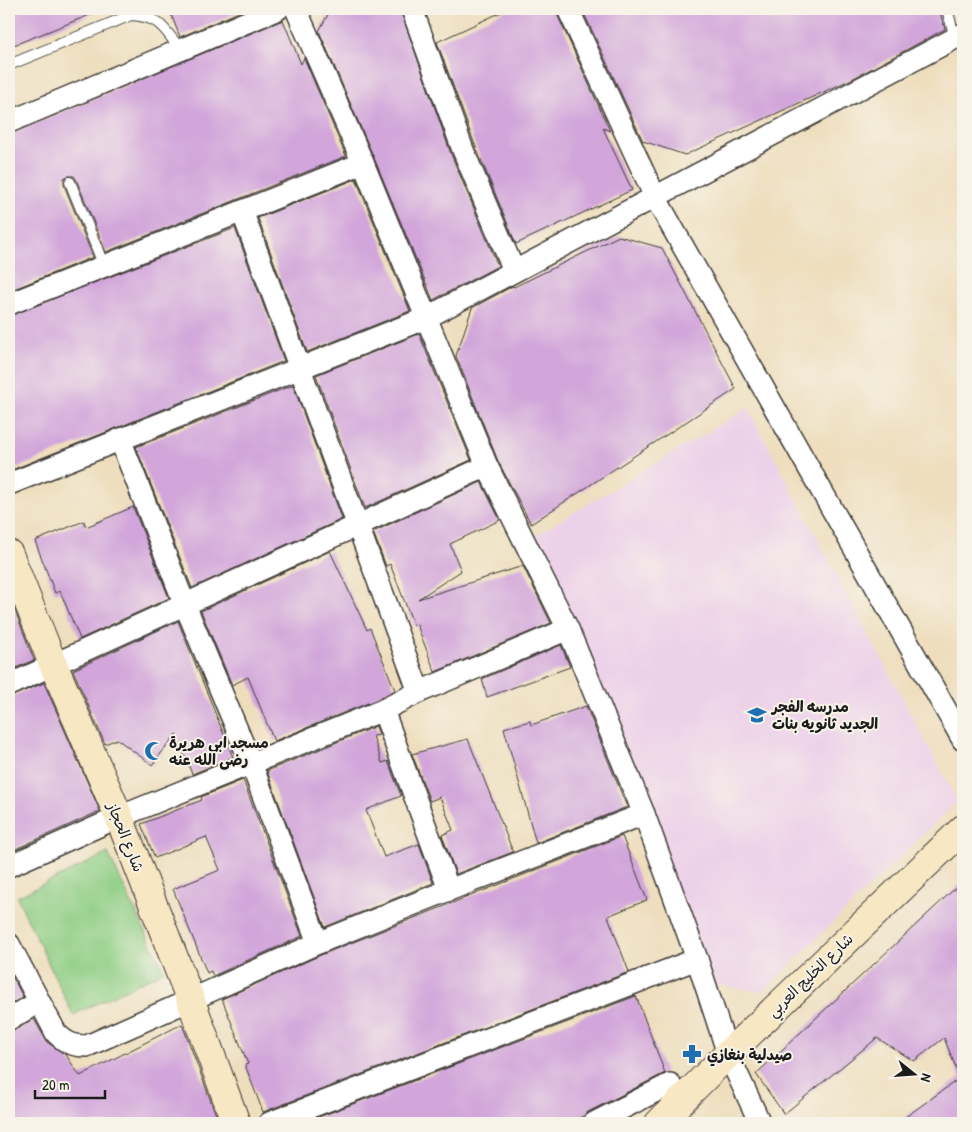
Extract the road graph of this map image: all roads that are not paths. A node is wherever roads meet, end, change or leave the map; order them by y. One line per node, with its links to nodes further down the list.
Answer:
1 (278, 9): 8 (street)
2 (296, 9): 11 (street)
3 (412, 9): 16 (street)
4 (568, 9): 13 (street)
5 (947, 9): 7 (lane)
6 (142, 12): 8 (lane); 9 (lane)
7 (959, 36): 13 (street)
8 (181, 50): 10 (street)
9 (9, 65)
10 (9, 122)
11 (363, 163): 14 (street); 18 (street)
12 (70, 182): 15 (lane)
13 (655, 197): 16 (street); 31 (street)
14 (242, 212): 15 (street); 19 (street)
15 (104, 266): 17 (street)
16 (514, 271): 18 (street)
17 (9, 304)
18 (426, 318): 19 (street); 21 (street)
19 (300, 369): 20 (street); 23 (street)
20 (120, 439): 22 (street); 25 (street)
21 (487, 466): 23 (street); 26 (street)
22 (9, 484)
23 (358, 526): 25 (street); 29 (street)
24 (9, 554): 27 (main road, شارع الحجاز)
25 (185, 605): 27 (street); 32 (street)
26 (568, 629): 29 (street); 33 (street)
27 (53, 664): 28 (street); 34 (main road, شارع الحجاز)
28 (9, 686)
29 (419, 692): 30 (street)
30 (383, 710): 32 (street); 37 (street)
31 (963, 740)
32 (251, 762): 34 (street); 38 (street)
33 (644, 814): 37 (street); 40 (street)
34 (119, 817): 36 (street); 41 (main road, شارع الحجاز)
35 (963, 829): 44 (main road, شارع الخليج العربي)
36 (9, 866)
37 (449, 890): 38 (street)
38 (318, 943): 41 (street)
39 (9, 944): 42 (street)
40 (697, 959): 44 (street); 47 (street)
41 (191, 1001): 42 (street); 46 (main road, شارع الحجاز)
42 (40, 1002): 43 (street)
43 (9, 1019)
44 (728, 1054): 49 (main road, شارع الخليج العربي); 50 (street)
45 (670, 1084): 48 (street)
46 (236, 1123)
47 (269, 1123)
48 (594, 1123)
49 (659, 1123)
50 (760, 1123)

